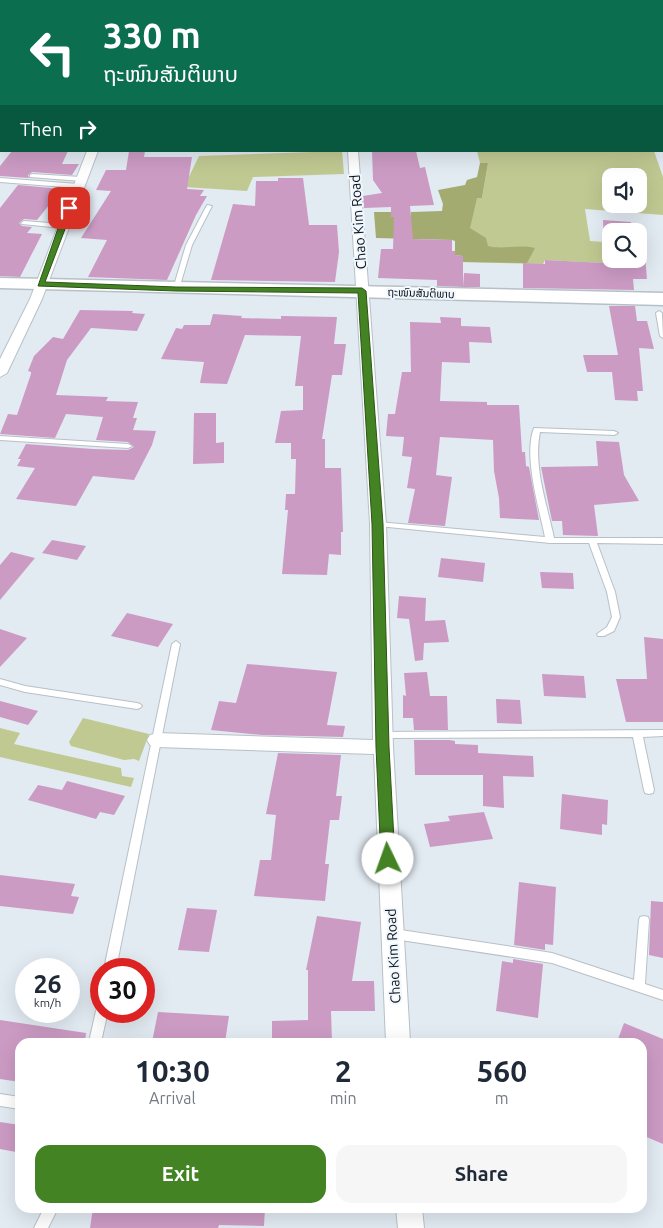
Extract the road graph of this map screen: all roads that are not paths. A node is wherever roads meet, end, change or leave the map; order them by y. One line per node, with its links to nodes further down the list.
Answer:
1 (93, 152): 5 (street)
2 (353, 152): 13 (street, Chao Kim Road)
3 (32, 176): 5 (lane)
4 (0, 180): 5 (lane)
5 (79, 183): 8 (street)
6 (210, 206): 10 (lane)
7 (24, 223): 8 (lane)
8 (62, 226): 11 (street)
9 (0, 283): 11 (street, ຖະໜົນສັນຕິພາບ)
10 (176, 289): 11 (street, ຖະໜົນສັນຕິພາບ); 13 (street, ຖະໜົນສັນຕິພາບ)
11 (38, 291): 12 (street, ຖະໜົນສັນຕິພາບ); 13 (street, ຖະໜົນສັນຕິພາບ); 16 (street)
12 (0, 298)
13 (363, 298): 14 (street, ຖະໜົນສັນຕິພາບ); 20 (street, Chao Kim Road)
14 (662, 308): 15 (lane)
15 (663, 336)
16 (0, 373)
17 (614, 433): 21 (lane)
18 (0, 438): 19 (lane)
19 (128, 446)
20 (378, 524): 21 (lane); 31 (street, Chao Kim Road)
21 (550, 540): 23 (lane)
22 (663, 540): 23 (lane)
23 (593, 542): 24 (lane)
24 (601, 634)
25 (176, 644): 30 (lane)
26 (0, 682): 27 (lane)
27 (137, 706)
28 (637, 733): 29 (lane); 31 (lane); 32 (lane)
29 (663, 733)
30 (157, 740): 31 (street); 35 (lane)
31 (382, 741): 34 (street, Chao Kim Road)
32 (649, 790)
33 (644, 920): 36 (lane)
34 (391, 934): 36 (lane); 40 (street, Chao Kim Road)
35 (112, 958)
36 (639, 986): 37 (lane)
37 (663, 995)
38 (99, 1023): 39 (lane)
39 (96, 1038)
40 (398, 1038)
41 (0, 1100): 42 (lane)
42 (15, 1102)
43 (48, 1213): 45 (lane)
44 (410, 1213): 46 (street)
45 (41, 1228)
46 (411, 1228)

